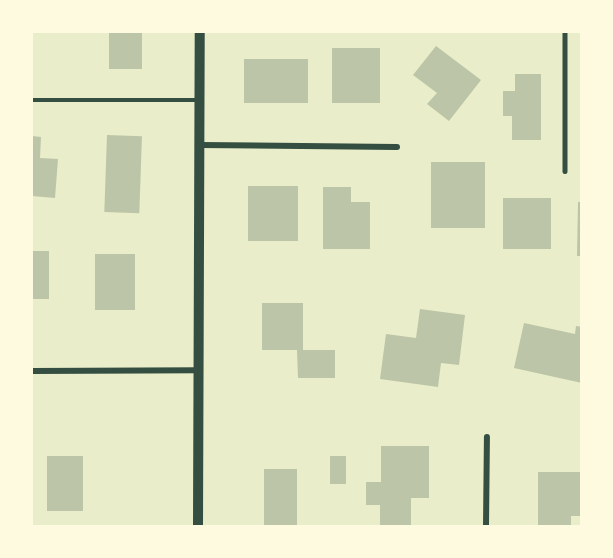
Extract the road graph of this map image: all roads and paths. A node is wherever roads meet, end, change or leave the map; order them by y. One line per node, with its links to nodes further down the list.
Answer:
1 (200, 32): 4 (street)
2 (565, 32): 7 (lane)
3 (32, 100): 4 (lane)
4 (200, 100): 5 (street)
5 (200, 145): 6 (street); 8 (street)
6 (397, 147)
7 (565, 171)
8 (199, 370): 9 (street); 11 (street)
9 (32, 371)
10 (487, 437): 12 (street)
11 (198, 526)
12 (486, 526)

